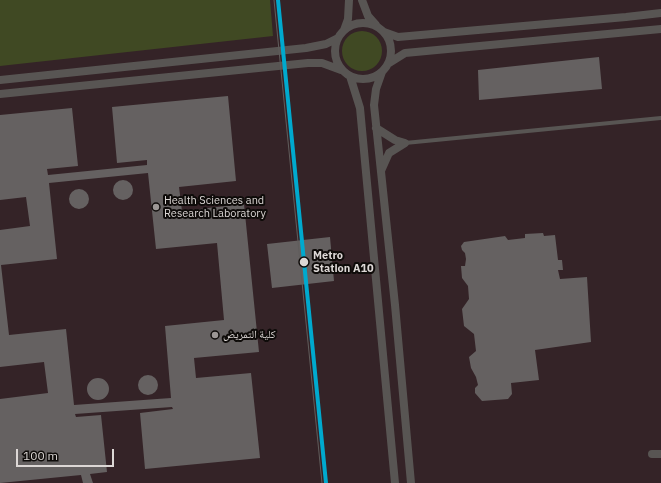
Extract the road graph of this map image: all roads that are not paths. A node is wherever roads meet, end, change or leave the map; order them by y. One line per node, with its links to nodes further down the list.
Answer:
1 (349, 0): 5 (street)
2 (362, 0): 6 (street)
3 (661, 13): 6 (street)
4 (661, 29): 8 (street)
5 (344, 30): 6 (street); 7 (street)
6 (382, 30): 8 (street)
7 (338, 38): 9 (street); 12 (street)
8 (389, 63): 10 (street)
9 (341, 70): 11 (street); 13 (street)
10 (382, 72): 11 (street); 15 (street)
11 (350, 76): 20 (street)
12 (0, 80)
13 (0, 94)
14 (661, 118): 16 (lane)
15 (376, 128): 16 (street); 17 (street)
16 (405, 143): 17 (street)
17 (381, 172): 21 (street)
18 (652, 454): 19 (street)
19 (661, 454)
20 (396, 483)
21 (411, 483)

